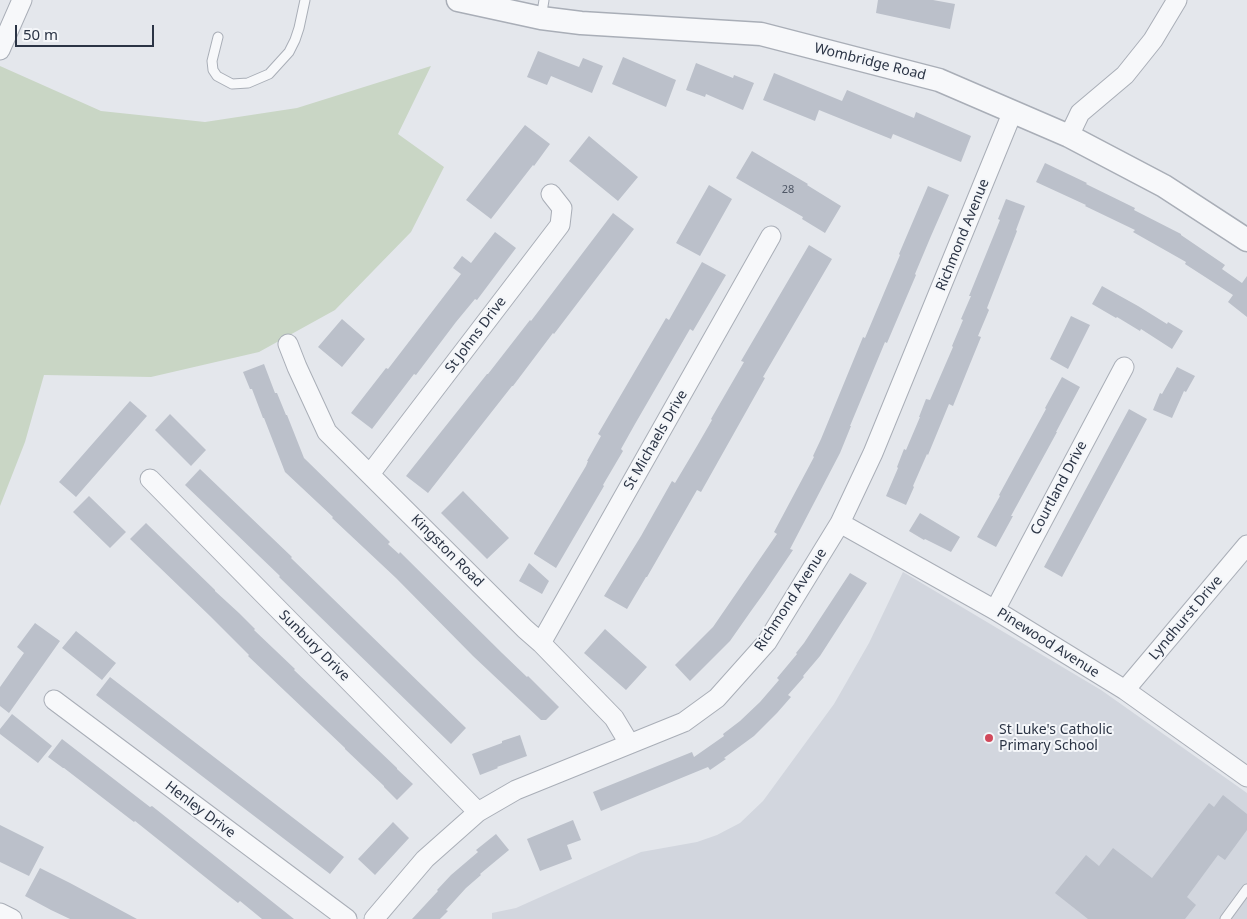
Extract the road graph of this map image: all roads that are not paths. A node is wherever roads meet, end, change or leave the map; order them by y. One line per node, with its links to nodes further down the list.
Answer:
1 (22, 0): 7 (street)
2 (305, 0): 6 (lane)
3 (458, 0): 5 (street, Wombridge Road)
4 (1177, 0): 9 (street)
5 (543, 9): 8 (street, Wombridge Road)
6 (218, 37)
7 (0, 50)
8 (1013, 111): 9 (street, Wombridge Road); 17 (street, Richmond Avenue)
9 (1069, 136): 12 (street, Wombridge Road)
10 (550, 194): 15 (street, St Johns Drive)
11 (771, 236): 20 (street, St Michaels Drive)
12 (1247, 240)
13 (288, 344): 15 (street, Kingston Road)
14 (1124, 367): 19 (street, Courtland Drive)
15 (370, 474): 20 (street, Kingston Road)
16 (150, 480): 25 (street, Sunbury Drive)
17 (840, 524): 19 (street, Pinewood Avenue); 23 (street, Richmond Avenue)
18 (1247, 545): 21 (street, Lyndhurst Drive)
19 (995, 610): 21 (street, Pinewood Avenue)
20 (541, 643): 23 (street, Kingston Road)
21 (1125, 690): 24 (street, Pinewood Avenue)
22 (54, 700): 29 (street, Henley Drive)
23 (629, 743): 25 (street, Richmond Avenue)
24 (1247, 777)
25 (478, 812): 30 (street, Richmond Avenue)
26 (1247, 889): 31 (lane)
27 (0, 913): 28 (street)
28 (12, 919)
29 (347, 919)
30 (374, 919)
31 (1224, 919)

